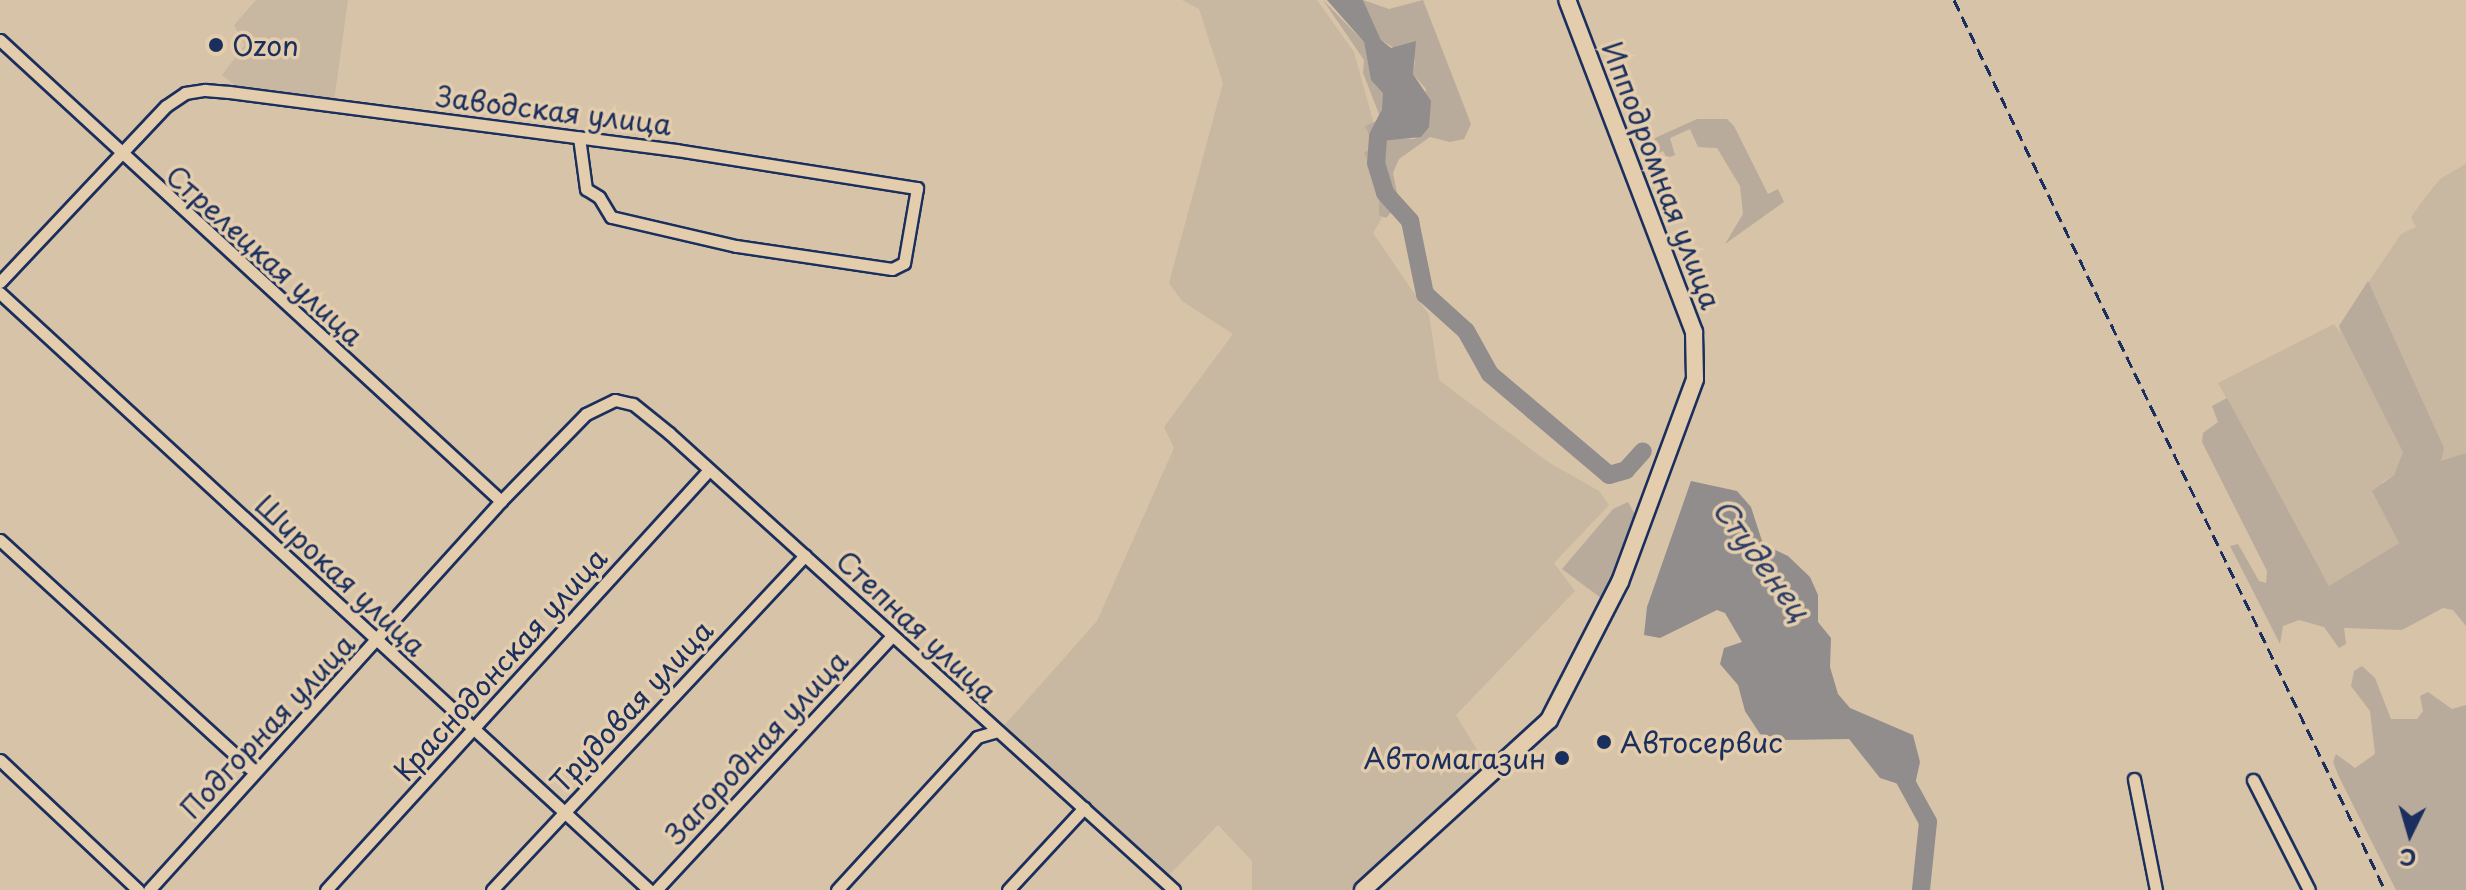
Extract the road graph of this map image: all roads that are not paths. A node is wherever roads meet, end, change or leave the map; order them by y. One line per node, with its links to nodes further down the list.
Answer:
1 (1567, 0): 31 (main road, Ипподромная улица)
2 (0, 40): 4 (street, Стрелецкая улица)
3 (579, 137): 3 (street, Заводская улица); 4 (street, Заводская улица)
4 (119, 155): 5 (street); 9 (street, Стрелецкая улица)
5 (0, 282)
6 (0, 293): 13 (street, Широкая улица)
7 (625, 401): 8 (street, Степная улица); 9 (street, Подгорная улица)
8 (709, 470): 11 (street, Степная улица); 14 (street, Краснодонская улица)
9 (501, 501): 13 (street, Подгорная улица)
10 (0, 540): 17 (street)
11 (805, 555): 12 (street, Степная улица); 21 (street, Трудовая улица)
12 (892, 636): 15 (street, Степная улица); 27 (street, Загородная улица)
13 (378, 642): 14 (street, Широкая улица); 17 (street, Подгорная улица)
14 (473, 728): 21 (street, Широкая улица); 24 (street, Краснодонская улица)
15 (995, 732): 20 (street, Степная улица); 28 (street)
16 (0, 760): 22 (street)
17 (254, 772): 23 (street, Подгорная улица)
18 (2134, 779): 32 (street)
19 (2253, 780): 33 (street)
20 (1084, 808): 29 (street); 30 (street, Степная улица)
21 (563, 815): 25 (street, Трудовая улица); 26 (street, Широкая улица)
22 (138, 890)
23 (149, 890)
24 (326, 890)
25 (492, 890)
26 (649, 890)
27 (656, 890)
28 (837, 890)
29 (1008, 890)
30 (1174, 890)
31 (1363, 890)
32 (2156, 890)
33 (2309, 890)

